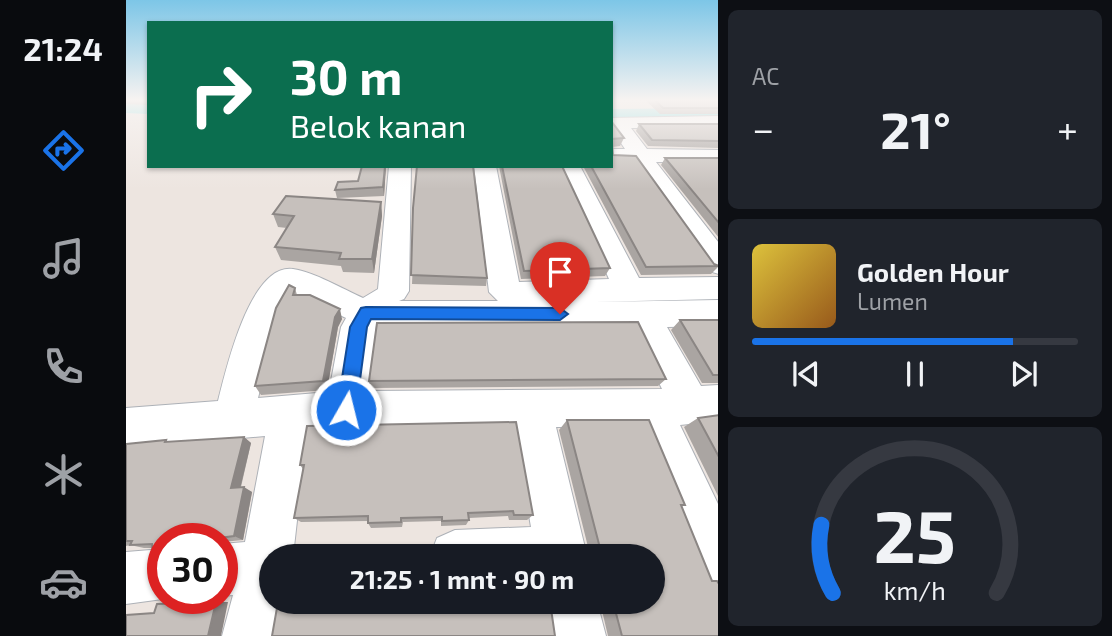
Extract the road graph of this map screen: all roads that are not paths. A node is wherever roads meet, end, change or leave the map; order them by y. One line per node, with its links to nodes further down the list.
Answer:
1 (620, 130): 3 (street)
2 (613, 155): 3 (street)
3 (642, 155): 4 (street); 10 (street)
4 (718, 156)
5 (400, 168): 9 (street)
6 (485, 168): 12 (street)
7 (570, 168): 14 (street)
8 (371, 205): 9 (street)
9 (398, 205): 13 (street)
10 (718, 264)
11 (718, 288): 14 (street)
12 (505, 292): 13 (street); 14 (street)
13 (380, 302): 14 (street); 18 (street); 20 (street)
14 (636, 302): 15 (street); 16 (street)
15 (718, 313)
16 (686, 405): 17 (street); 23 (street)
17 (531, 409): 18 (street); 22 (street)
18 (346, 410): 19 (street)
19 (289, 415): 20 (street); 24 (street)
20 (233, 418): 21 (street)
21 (126, 428)
22 (559, 544)
23 (718, 565)
24 (253, 567): 28 (street)
25 (147, 576): 26 (street)
26 (126, 578)
27 (573, 614): 29 (street)
28 (251, 636)
29 (577, 636)

